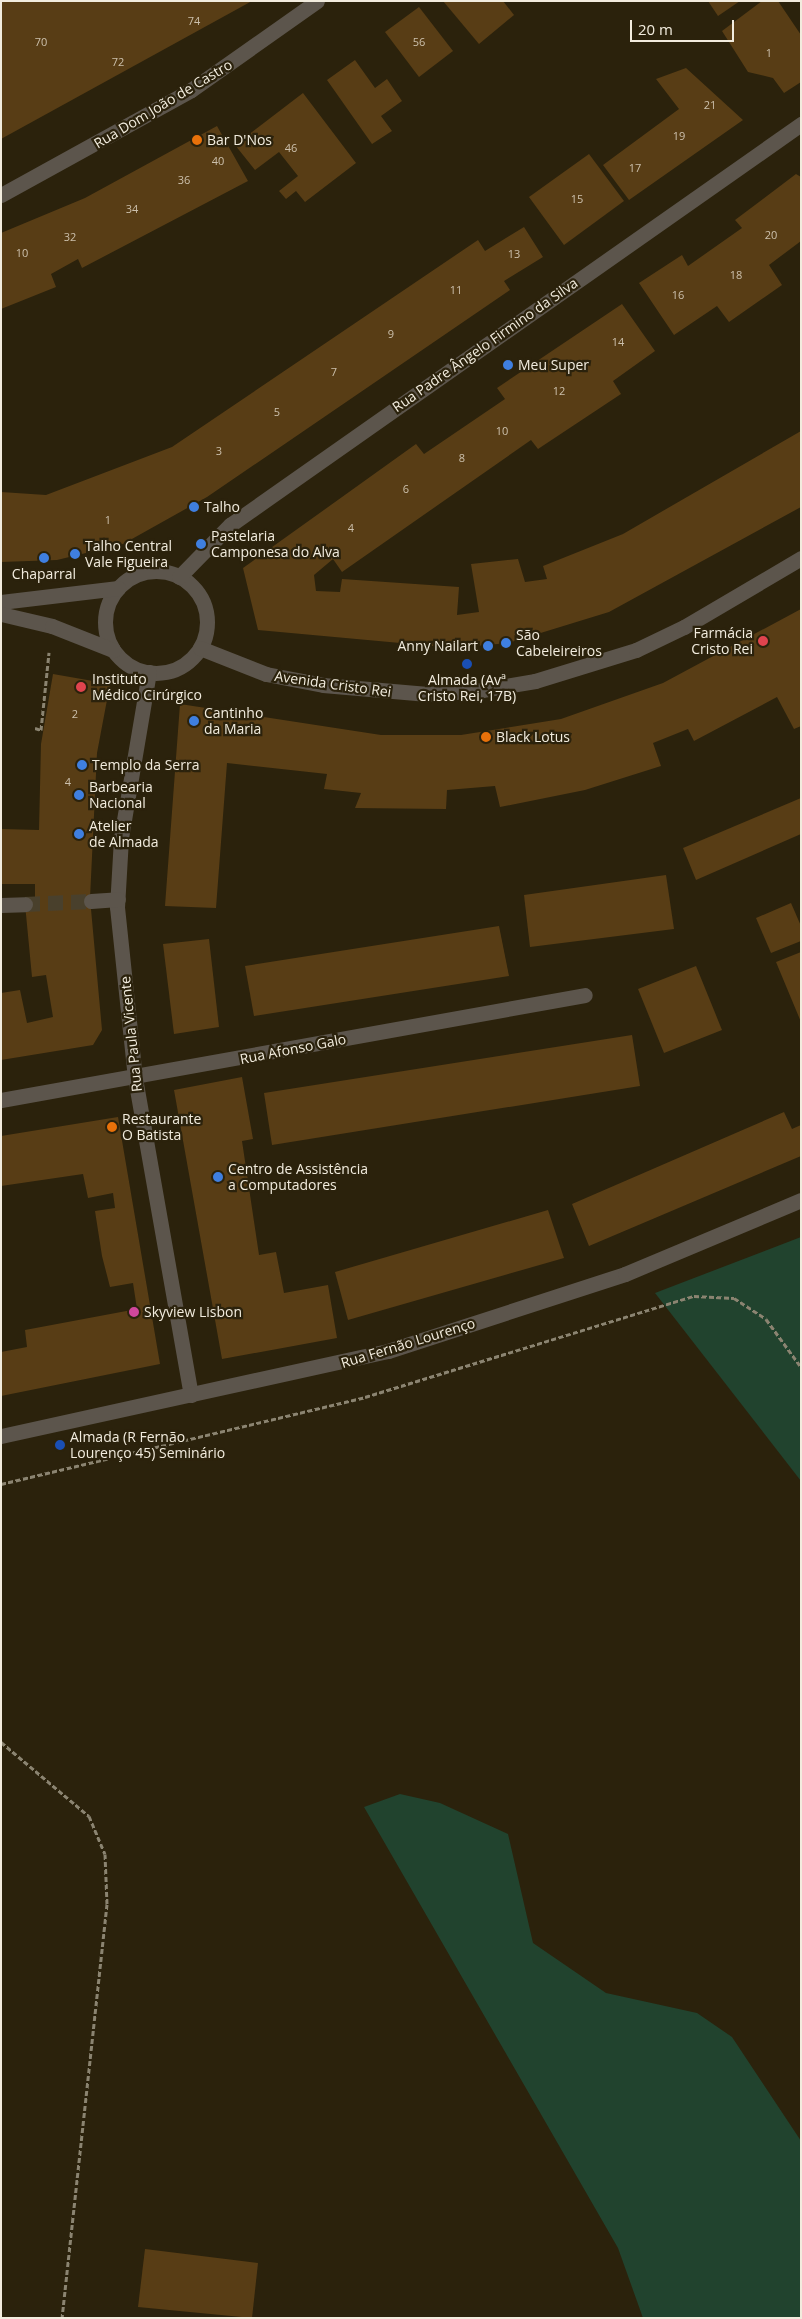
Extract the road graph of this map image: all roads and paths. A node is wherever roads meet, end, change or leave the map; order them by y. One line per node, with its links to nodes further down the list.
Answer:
1 (317, 1): 3 (street, Rua Dom João de Castro)
2 (801, 124): 5 (street, Rua Padre Ângelo Firmino da Silva)
3 (1, 195)
4 (801, 558): 10 (street, Avenida Cristo Rei)
5 (179, 577): 6 (street); 10 (street)
6 (118, 588): 7 (street); 11 (street)
7 (1, 602)
8 (1, 614): 9 (street)
9 (52, 626): 11 (street); 13 (path)
10 (200, 648): 12 (street)
11 (113, 650): 12 (street)
12 (149, 672): 15 (street, Rua Paula Vicente)
13 (35, 728)
14 (91, 900): 15 (street)
15 (118, 900): 19 (street, Rua Paula Vicente)
16 (25, 904): 17 (street)
17 (1, 905)
18 (585, 995): 19 (street, Rua Afonso Galo)
19 (135, 1078): 20 (street, Rua Afonso Galo); 23 (street, Rua Paula Vicente)
20 (1, 1100)
21 (801, 1200): 23 (street, Rua Fernão Lourenço)
22 (801, 1367): 25 (path)
23 (191, 1395): 24 (street, Rua Fernão Lourenço)
24 (1, 1436)
25 (1, 1484)
26 (1, 1742): 27 (path)
27 (62, 2317)

